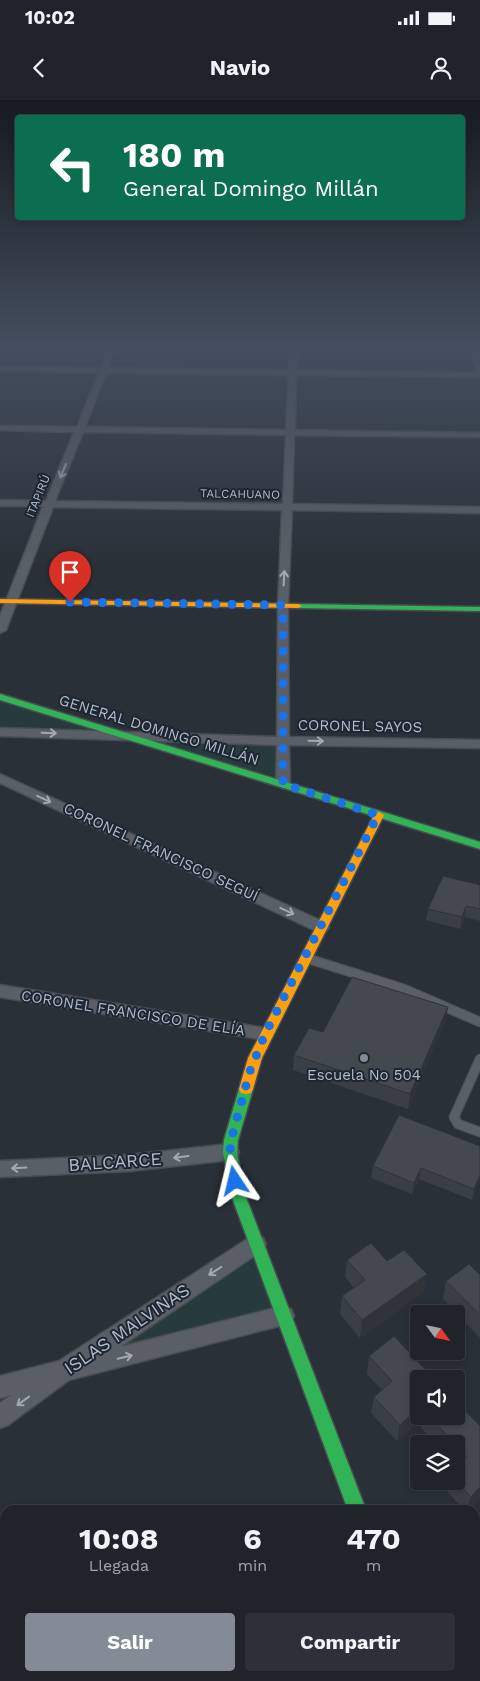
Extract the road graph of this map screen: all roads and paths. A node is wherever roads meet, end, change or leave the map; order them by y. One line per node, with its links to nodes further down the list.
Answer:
1 (85, 419): 4 (street, ITAPIRÚ)
2 (290, 419): 5 (street)
3 (0, 428): 4 (street)
4 (81, 429): 5 (street); 8 (street, ITAPIRÚ, one-way to 8)
5 (289, 432): 6 (street); 9 (street)
6 (480, 435)
7 (0, 503): 8 (street, TALCAHUANO)
8 (49, 504): 9 (street, TALCAHUANO); 11 (street, ITAPIRÚ)
9 (287, 508): 10 (street, TALCAHUANO); 12 (street, one-way to 9)
10 (480, 510)
11 (6, 601): 12 (street); 14 (street, ITAPIRÚ)
12 (283, 605): 13 (street); 18 (street)
13 (480, 609)
14 (0, 630)
15 (0, 697): 17 (street, GENERAL DOMINGO MILLÁN)
16 (0, 732): 17 (street, CORONEL SAYOS, one-way to 17)
17 (128, 736): 18 (street, CORONEL SAYOS); 21 (street, GENERAL DOMINGO MILLÁN)
18 (282, 740): 19 (street, CORONEL SAYOS, one-way to 19); 21 (street)
19 (480, 744)
20 (0, 778): 24 (street, CORONEL FRANCISCO SEGUÍ, one-way to 24)
21 (283, 784): 22 (street, GENERAL DOMINGO MILLÁN)
22 (378, 815): 23 (street, GENERAL DOMINGO MILLÁN); 24 (street)
23 (480, 846)
24 (321, 927): 25 (street)
25 (305, 957): 27 (lane); 28 (street)
26 (0, 991): 28 (street, CORONEL FRANCISCO DE ELÍA)
27 (480, 1022)
28 (265, 1034): 31 (street)
29 (480, 1059): 30 (lane)
30 (480, 1132)
31 (230, 1152): 32 (street, BALCARCE, one-way to 32); 33 (street)
32 (0, 1169)
33 (256, 1244): 34 (street); 35 (street, ISLAS MALVINAS, one-way to 35)
34 (283, 1316): 35 (street, one-way to 34); 38 (street)
35 (61, 1373): 36 (street); 37 (street, ISLAS MALVINAS, one-way to 37)
36 (0, 1387)
37 (0, 1417)
38 (355, 1505)

